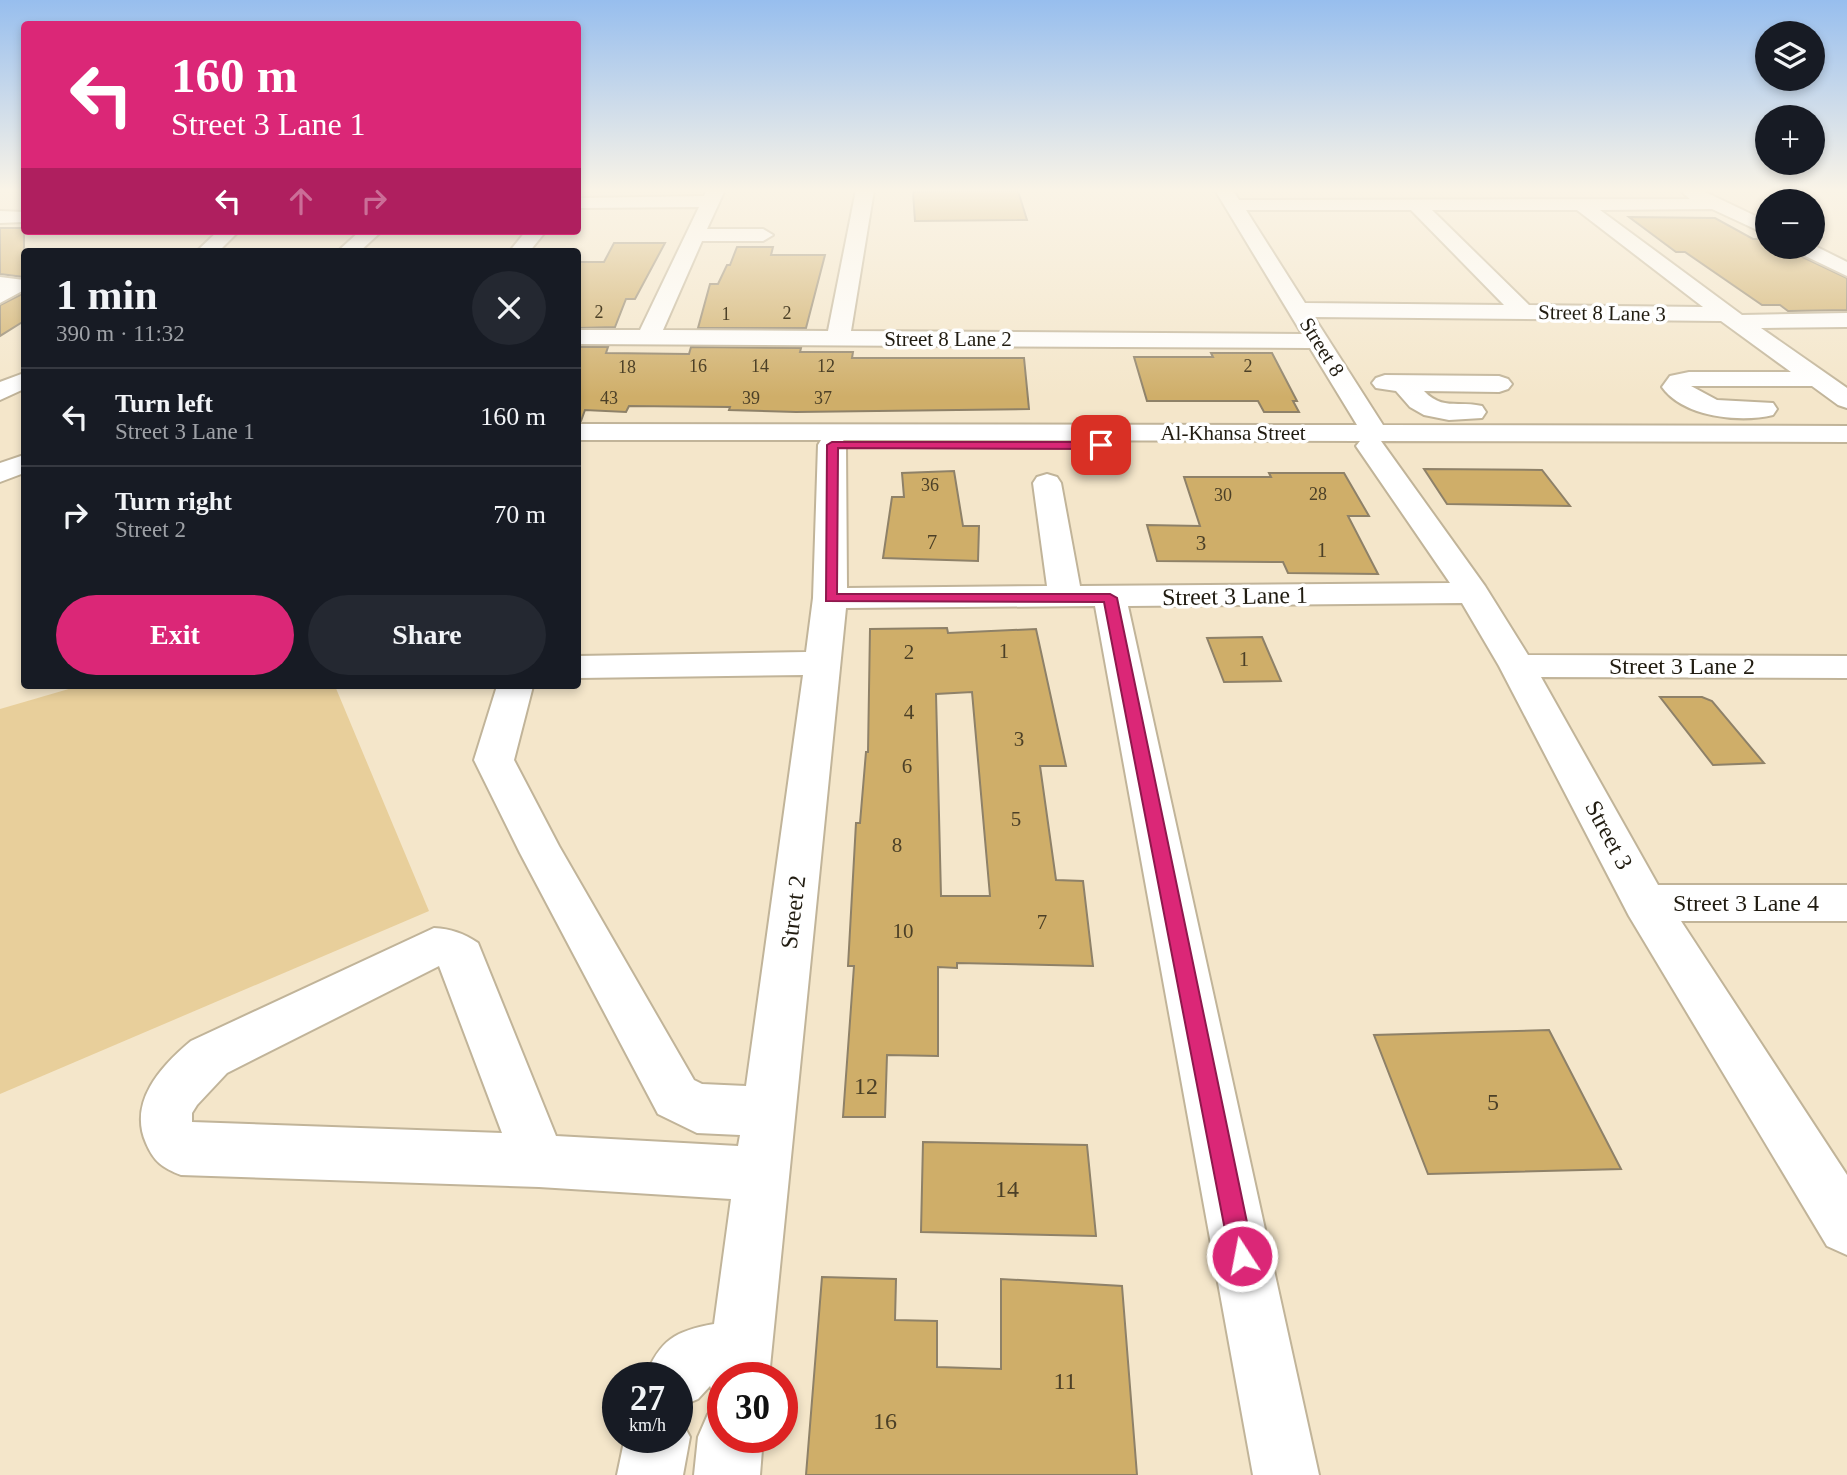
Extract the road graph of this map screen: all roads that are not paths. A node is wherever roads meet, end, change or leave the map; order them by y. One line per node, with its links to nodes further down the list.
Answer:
1 (684, 259): 13 (street)
2 (852, 259): 14 (street)
3 (1267, 259): 8 (street, Street 8)
4 (1470, 259): 9 (street)
5 (1653, 259): 10 (street, Street 8 Lane 3)
6 (0, 283): 7 (street)
7 (0, 296)
8 (1299, 310): 9 (street, Street 8 Lane 3); 15 (street, Street 8)
9 (1523, 312): 10 (street, Street 8 Lane 3)
10 (1732, 318): 11 (street); 16 (street)
11 (1847, 320)
12 (581, 337): 13 (street, Street 8 Lane 2)
13 (648, 337): 14 (street, Street 8 Lane 2)
14 (838, 338): 15 (street, Street 8 Lane 2)
15 (1318, 341): 18 (street, Street 8)
16 (1818, 379): 24 (street); 25 (street)
17 (21, 382): 21 (street)
18 (1344, 383): 19 (street); 29 (street, Street 8)
19 (1403, 383): 20 (street); 26 (street)
20 (1499, 384)
21 (0, 392)
22 (21, 399): 23 (street)
23 (0, 400)
24 (1847, 400)
25 (1784, 409)
26 (1668, 412)
27 (581, 432): 29 (street, Al-Khansa Street)
28 (1847, 434): 29 (street, Al-Khansa Street)
29 (1373, 439): 31 (street, Al-Khansa Street); 32 (street, Al-Khansa Street); 36 (street, Street 3)
30 (581, 445): 31 (street, Al-Khansa Street)
31 (832, 445): 37 (street, Street 2)
32 (1847, 446)
33 (21, 464): 34 (street)
34 (0, 474)
35 (1047, 483): 38 (street)
36 (1473, 593): 38 (street, Street 3 Lane 1); 40 (street, Street 3)
37 (830, 598): 38 (street, Street 3 Lane 1); 39 (street, Street 2)
38 (1088, 598): 57 (street)
39 (823, 663): 41 (street); 46 (street, Street 2)
40 (1517, 666): 42 (street, Street 3 Lane 2); 44 (street, Street 3)
41 (581, 667)
42 (1847, 667)
43 (514, 689): 46 (street)
44 (1646, 902): 45 (street, Street 3 Lane 4); 49 (street, Street 3)
45 (1847, 903)
46 (768, 1112): 48 (street, Street 2)
47 (539, 1161): 47 (street); 48 (street)
48 (763, 1174): 52 (street, Street 2)
49 (1847, 1226)
50 (691, 1362): 51 (street)
51 (728, 1362)
52 (740, 1362)
53 (654, 1453): 55 (street)
54 (729, 1453): 56 (street)
55 (650, 1475)
56 (727, 1475)
57 (1286, 1475)

